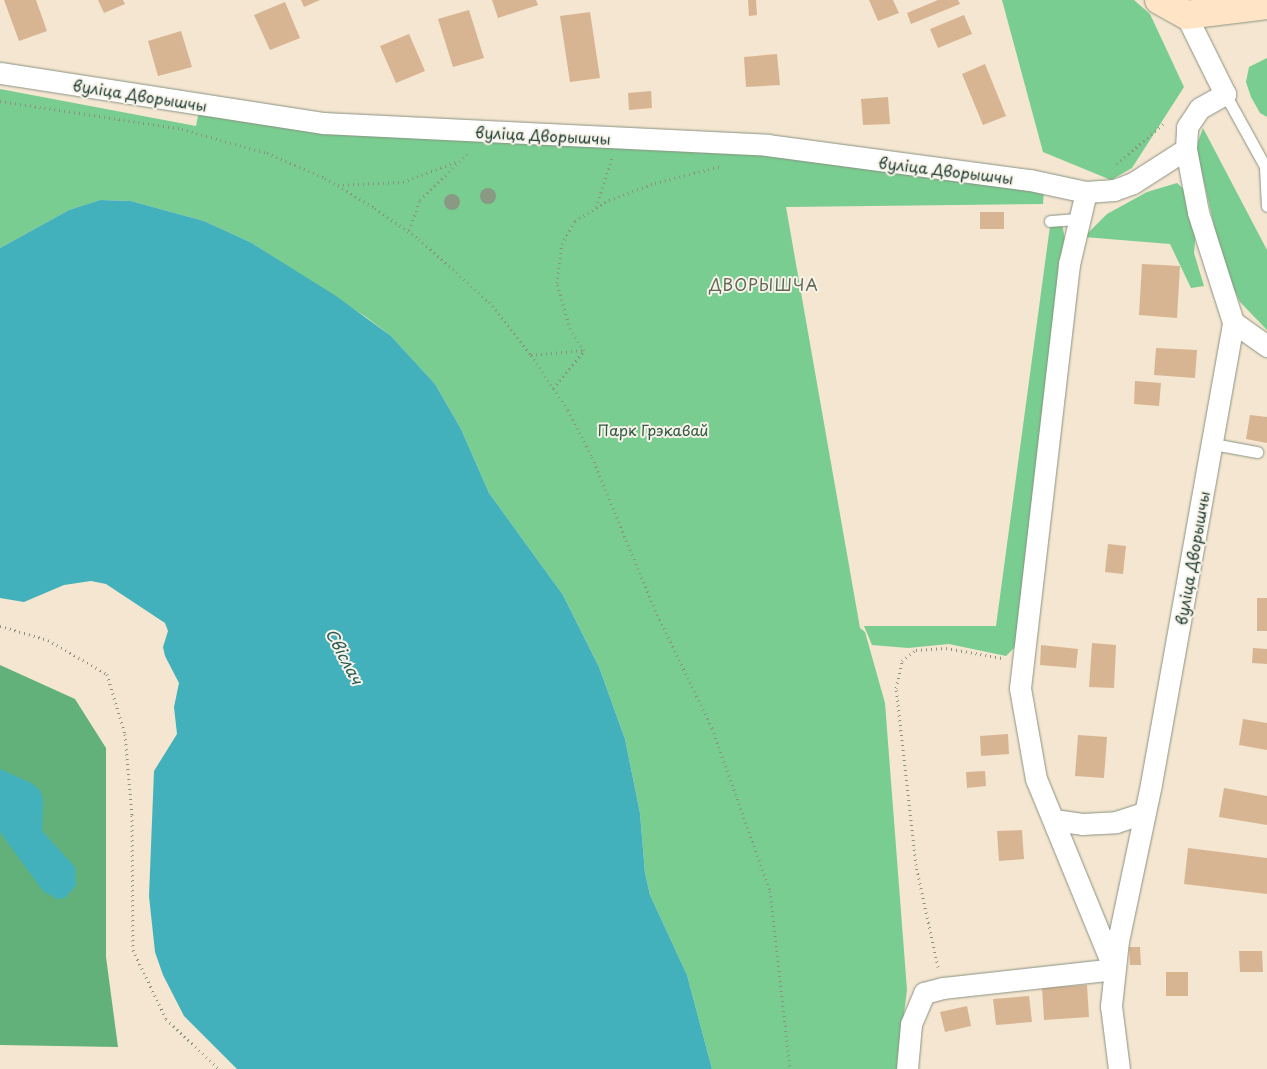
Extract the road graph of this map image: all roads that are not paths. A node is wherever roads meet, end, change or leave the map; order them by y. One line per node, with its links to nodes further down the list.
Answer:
1 (1159, 0): 3 (main road)
2 (1267, 5): 3 (main road)
3 (1193, 7): 5 (street)
4 (0, 73): 8 (street, вуліца Дворышчы)
5 (1225, 94): 6 (street, вуліца Дворышчы); 7 (lane)
6 (1186, 149): 8 (street, вуліца Дворышчы); 12 (street, вуліца Дворышчы)
7 (1266, 169): 9 (lane)
8 (1086, 192): 10 (street, вуліца Дворышчы)
9 (1267, 206)
10 (1079, 219): 11 (lane); 17 (street, вуліца Дворышчы)
11 (1050, 222)
12 (1233, 322): 13 (street); 14 (street, вуліца Дворышчы)
13 (1267, 346)
14 (1213, 444): 15 (lane); 16 (street, вуліца Дворышчы)
15 (1257, 452)
16 (1144, 813): 17 (street); 18 (street, вуліца Дворышчы)
17 (1054, 820): 18 (street, вуліца Дворышчы)
18 (1114, 969): 19 (street); 20 (street, вуліца Дворышчы)
19 (906, 1069)
20 (1119, 1069)

